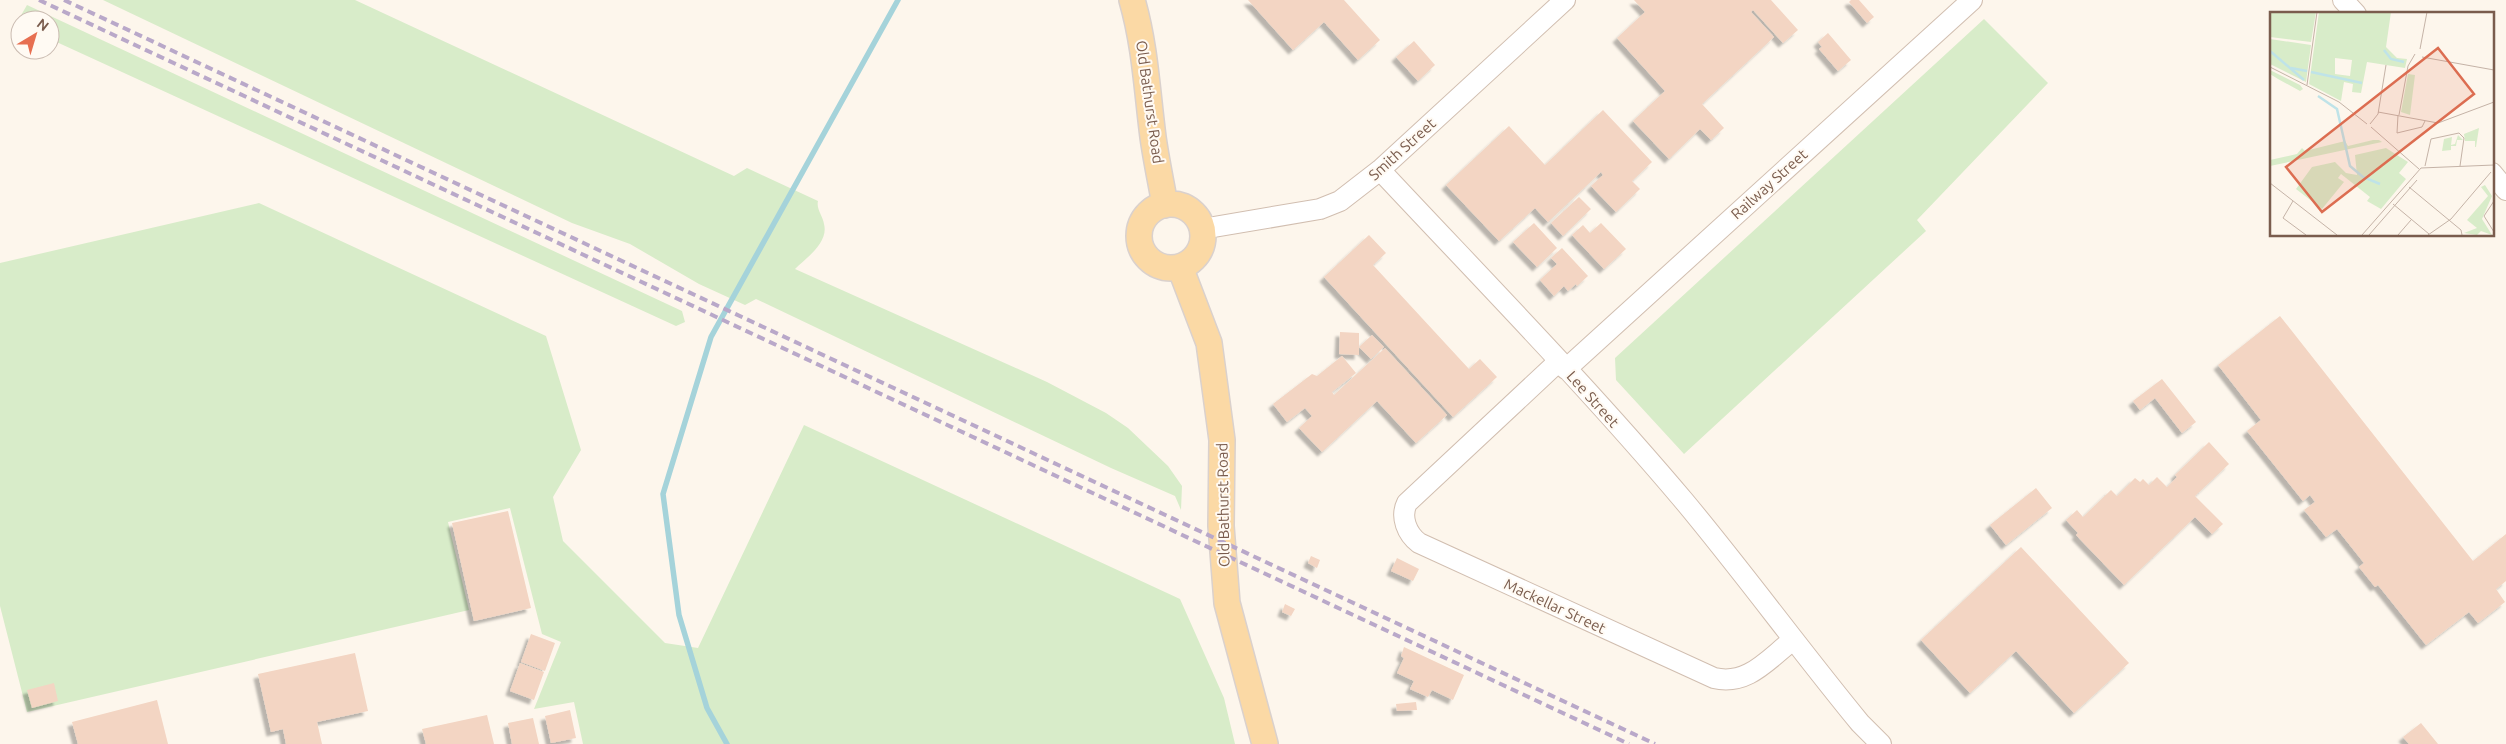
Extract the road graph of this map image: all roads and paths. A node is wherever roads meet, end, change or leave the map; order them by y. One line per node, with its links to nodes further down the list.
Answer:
1 (1132, 0): 9 (main road, Old Bathurst Road)
2 (1565, 0): 6 (street, Smith Street)
3 (1972, 0): 12 (street, Railway Street)
4 (2343, 0): 5 (street)
5 (2354, 12)
6 (1380, 170): 10 (street, Smith Street); 12 (street, Lee Street)
7 (2494, 175): 8 (street)
8 (2506, 190)
9 (1165, 205): 10 (main road); 11 (main road)
10 (1202, 229): 11 (main road)
11 (1180, 267): 14 (main road, Old Bathurst Road)
12 (1563, 365): 13 (street, Lee Street); 13 (street, Mackellar Street)
13 (1793, 640): 15 (street)
14 (1265, 744)
15 (1881, 744)

